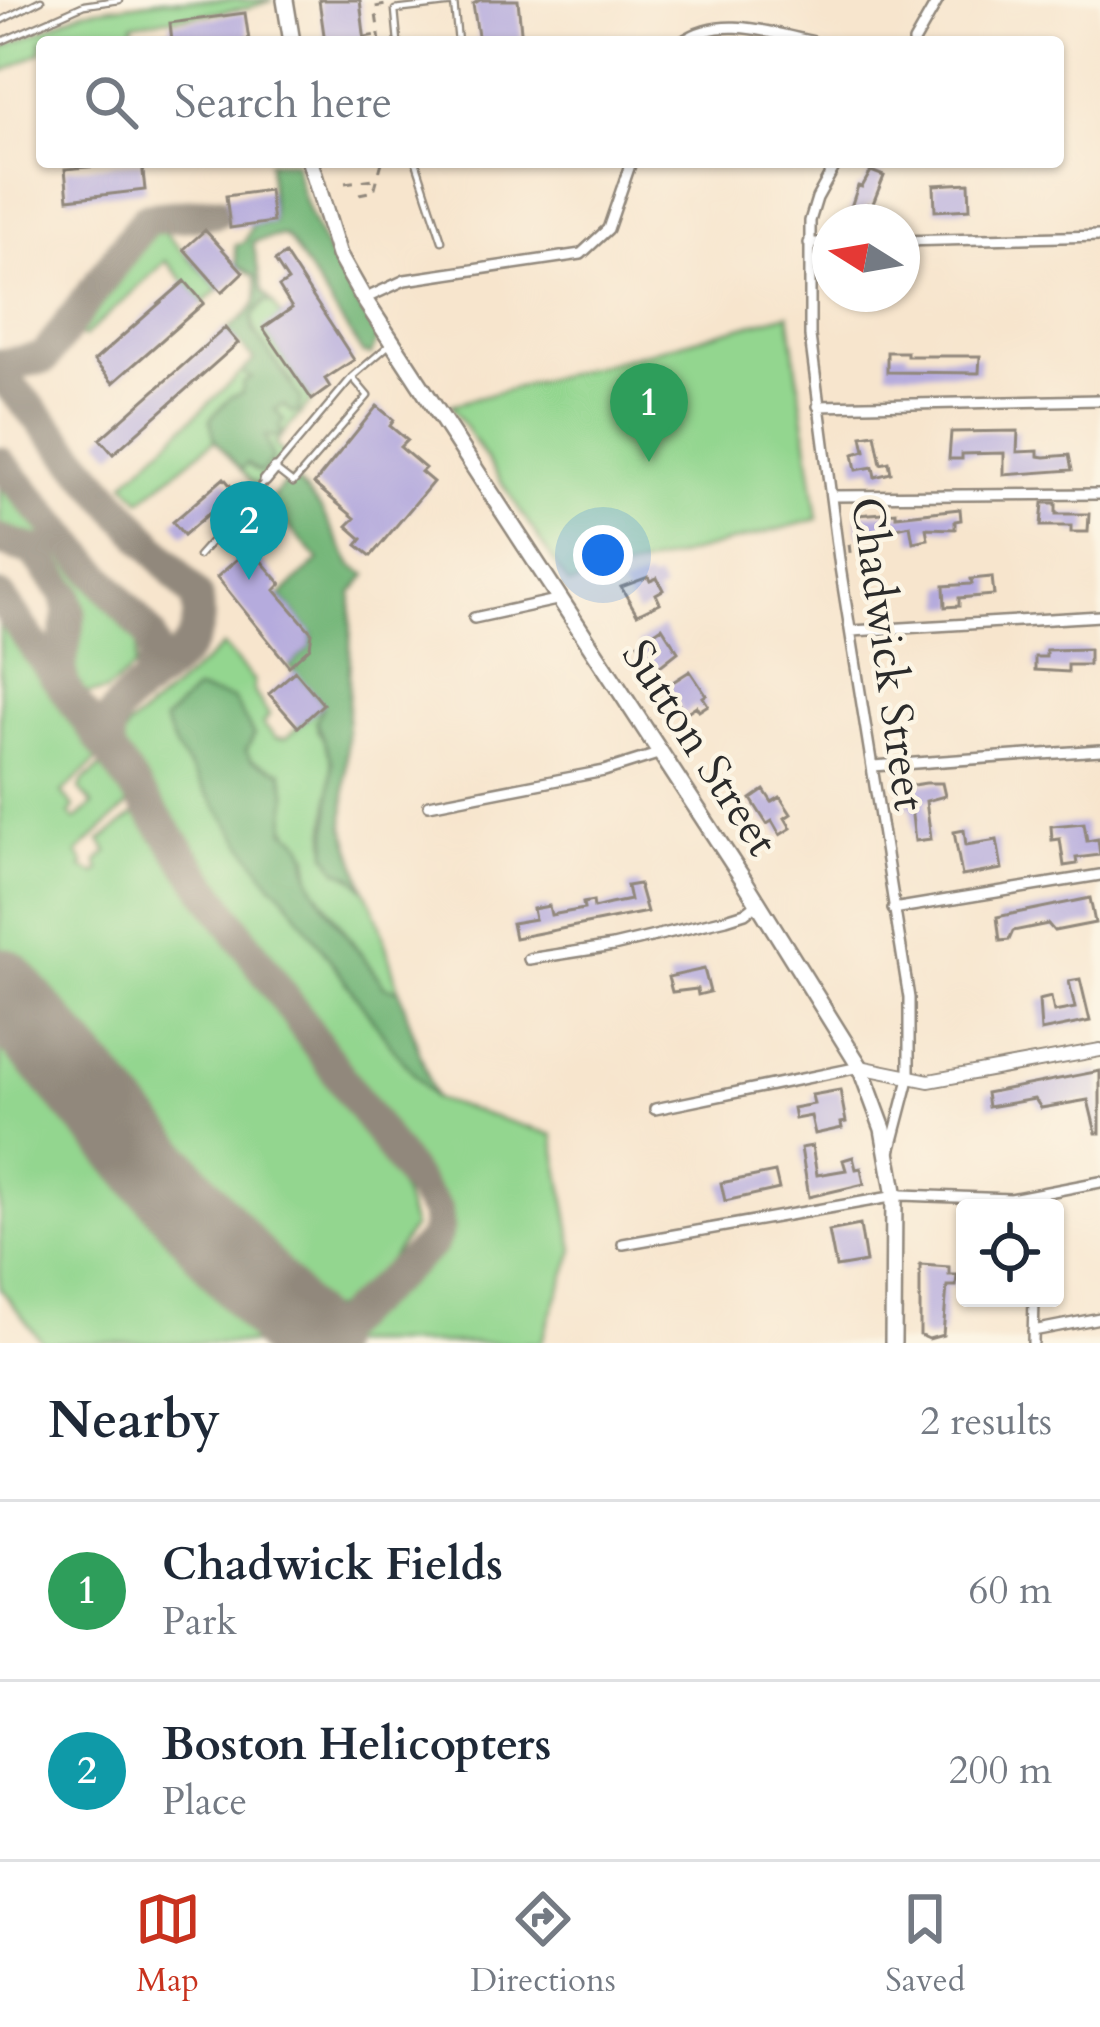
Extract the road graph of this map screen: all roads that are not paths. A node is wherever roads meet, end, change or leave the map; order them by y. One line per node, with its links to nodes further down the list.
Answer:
1 (41, 0): 7 (lane)
2 (119, 0): 14 (lane)
3 (285, 0): 8 (highway)
4 (394, 0): 6 (lane)
5 (938, 0): 13 (street)
6 (395, 10): 9 (lane); 10 (lane)
7 (0, 21)
8 (291, 36)
9 (397, 36)
10 (457, 36)
11 (694, 36): 12 (street)
12 (779, 36)
13 (917, 36)
14 (0, 42)
15 (312, 168): 23 (highway, Sutton Street)
16 (418, 168): 20 (lane)
17 (629, 168): 23 (street)
18 (834, 168): 22 (street, Chadwick Street)
19 (1100, 236): 21 (street)
20 (442, 241)
21 (920, 241)
22 (809, 243): 27 (street, Chadwick Street)
23 (364, 299): 24 (highway, Sutton Street)
24 (392, 342): 25 (lane); 33 (highway, Sutton Street)
25 (352, 377): 28 (lane); 28 (lane)
26 (1100, 400): 27 (street)
27 (818, 406): 31 (street, Chadwick Street)
28 (275, 469): 29 (street)
29 (265, 481): 32 (lane)
30 (1100, 494): 31 (street)
31 (832, 496): 36 (street, Chadwick Street)
32 (199, 556)
33 (561, 599): 35 (street); 38 (highway, Sutton Street)
34 (1100, 616): 36 (street)
35 (474, 619)
36 (851, 631): 39 (street, Chadwick Street)
37 (1100, 750): 39 (street)
38 (661, 753): 40 (street); 42 (highway, Sutton Street)
39 (873, 766): 43 (street, Chadwick Street)
40 (429, 806)
41 (1100, 875): 43 (street)
42 (758, 903): 44 (street); 46 (highway, Sutton Street)
43 (893, 909): 47 (street, Chadwick Street)
44 (529, 959)
45 (1100, 1050): 47 (street)
46 (860, 1066): 47 (street); 48 (street); 49 (highway, Sutton Street)
47 (909, 1079): 49 (street, Chadwick Street)
48 (656, 1109)
49 (889, 1157): 51 (highway, Sutton Street)
50 (1100, 1182): 53 (street)
51 (894, 1196): 52 (street); 54 (street); 58 (highway, Sutton Street)
52 (963, 1199)
53 (1042, 1199)
54 (623, 1244)
55 (1034, 1307): 57 (street)
56 (1100, 1318): 57 (street)
57 (1033, 1337)
58 (893, 1343)

